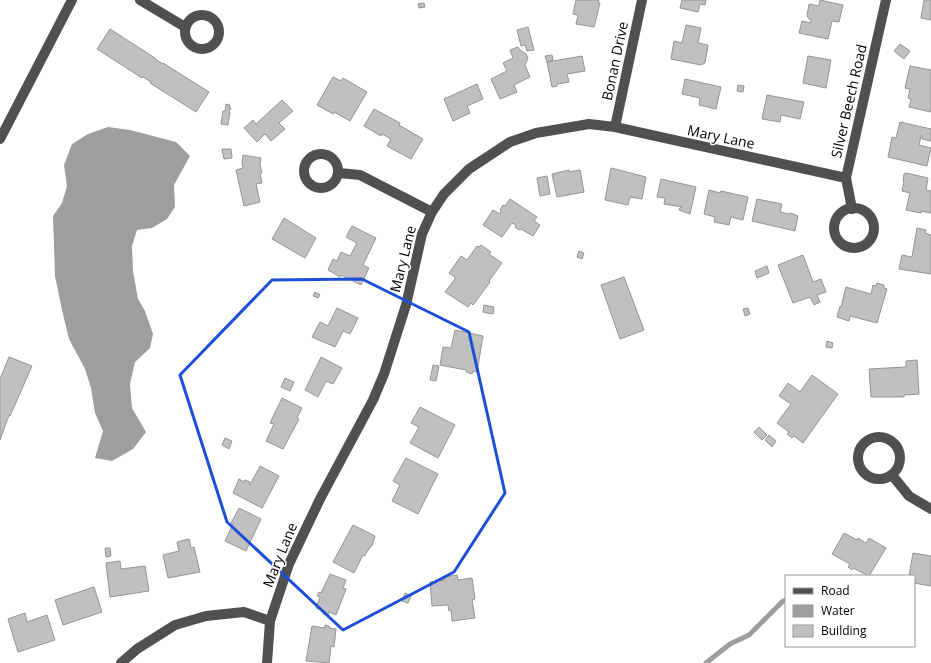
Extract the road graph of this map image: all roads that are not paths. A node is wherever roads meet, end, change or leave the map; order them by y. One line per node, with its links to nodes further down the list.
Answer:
1 (72, 0): 7 (street)
2 (140, 0): 5 (street)
3 (642, 0): 6 (street, Bonan Drive)
4 (886, 0): 9 (street, Silver Beech Road)
5 (185, 27)
6 (615, 127): 9 (street, Mary Lane); 11 (street, Mary Lane)
7 (0, 139)
8 (339, 173): 11 (street)
9 (846, 178): 10 (street, Silver Beech Road)
10 (852, 209)
11 (432, 212): 14 (street, Mary Lane)
12 (892, 475): 12 (street); 13 (street)
13 (931, 509)
14 (270, 621): 15 (street); 16 (street, Mary Lane)
15 (121, 663)
16 (267, 663)

